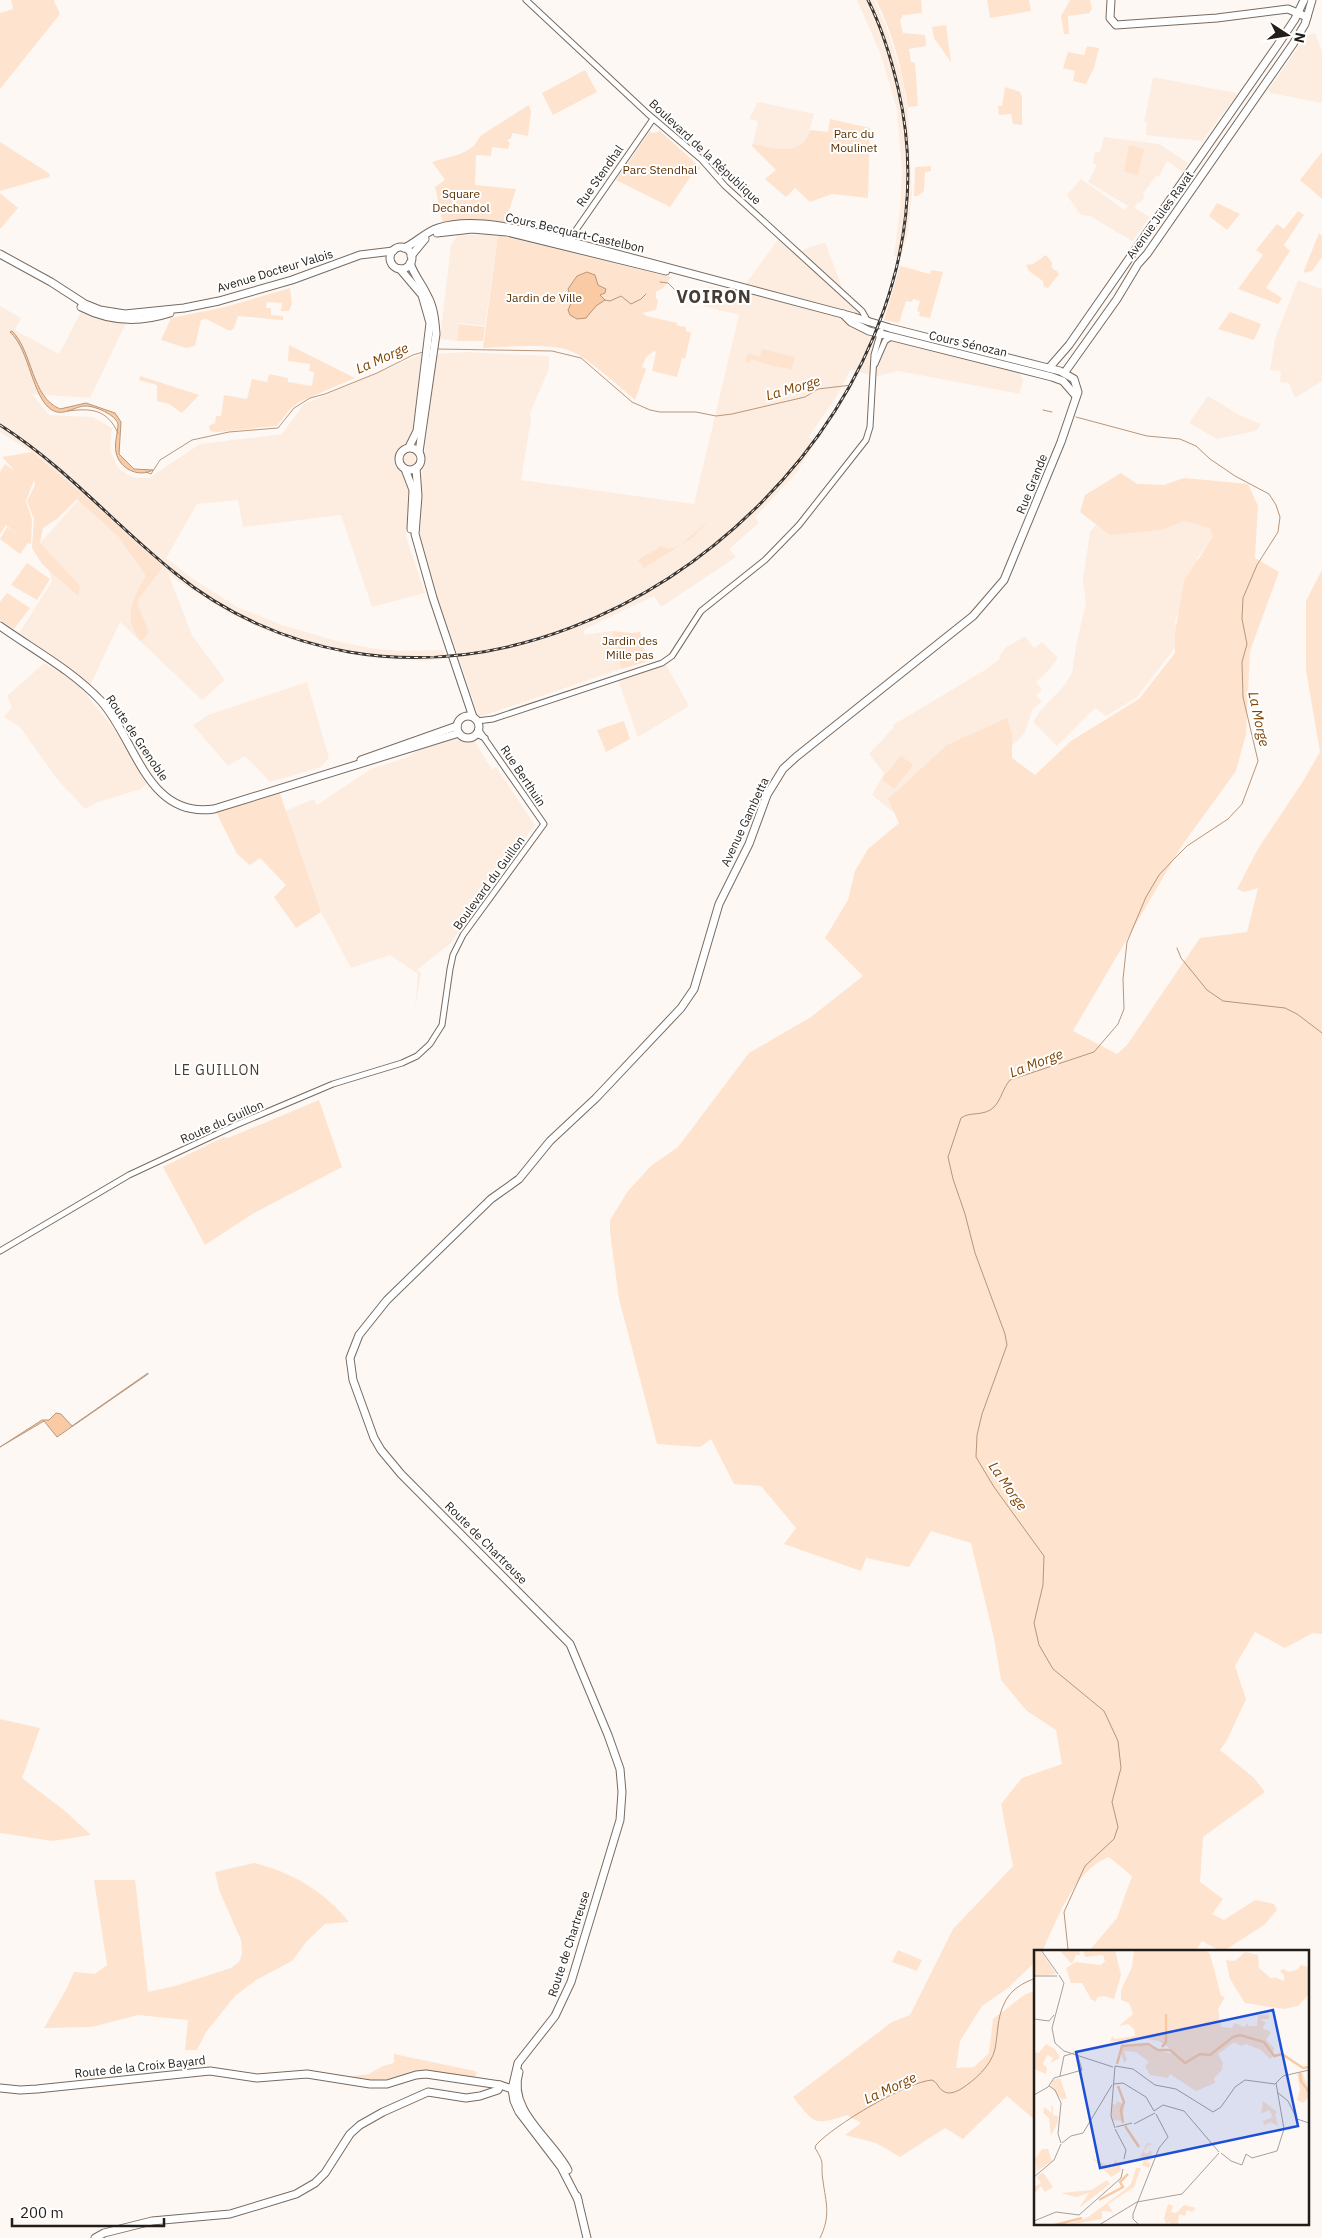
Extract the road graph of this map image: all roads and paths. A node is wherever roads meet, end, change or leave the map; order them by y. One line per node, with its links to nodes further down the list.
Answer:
1 (526, 0): 8 (street, Boulevard de la République)
2 (1111, 0): 5 (main road)
3 (1302, 0): 5 (main road); 6 (main road, Avenue Jules Ravat)
4 (1312, 0): 7 (main road, Avenue Jules Ravat)
5 (1288, 9): 6 (main road)
6 (1298, 13): 7 (main road); 9 (main road, Avenue Jules Ravat)
7 (1307, 16): 10 (main road, Avenue Jules Ravat)
8 (653, 119): 11 (street, Rue Stendhal); 22 (street, Boulevard de la République)
9 (1210, 141): 10 (main road); 19 (main road, Avenue Jules Ravat)
10 (1221, 148): 20 (main road, Avenue Jules Ravat)
11 (567, 243): 12 (main road, Cours Becquart-Castelbon); 16 (main road, Cours Becquart-Castelbon); 21 (main road, Cours Becquart-Castelbon)
12 (404, 248): 13 (main road); 16 (main road)
13 (393, 251): 14 (main road, Avenue Docteur Valois); 17 (main road)
14 (372, 253): 15 (main road, Avenue Docteur Valois); 17 (main road)
15 (0, 254)
16 (411, 259): 18 (main road); 29 (main road)
17 (391, 262): 18 (main road)
18 (400, 269): 29 (main road)
19 (1118, 273): 20 (main road); 27 (main road, Avenue Jules Ravat)
20 (1125, 283): 33 (main road, Avenue Jules Ravat)
21 (844, 314): 22 (main road, Cours Becquart-Castelbon); 23 (main road)
22 (869, 321): 23 (street, Cours Becquart-Castelbon); 24 (main road, Cours Becquart-Castelbon)
23 (852, 322): 25 (main road)
24 (882, 326): 25 (street); 28 (main road, Cours Sénozan)
25 (880, 334): 26 (main road, Cours Sénozan); 31 (street)
26 (891, 336): 30 (main road, Cours Sénozan); 31 (street)
27 (1069, 346): 32 (main road); 33 (main road)
28 (982, 351): 30 (main road); 32 (main road, Cours Sénozan)
29 (430, 352): 34 (main road); 35 (main road)
30 (947, 352): 33 (main road, Cours Sénozan)
31 (873, 367): 43 (street)
32 (1049, 368): 33 (main road, Cours Sénozan)
33 (1062, 372): 38 (main road, Rue Grande)
34 (409, 447): 35 (main road); 37 (main road)
35 (419, 452): 36 (main road)
36 (416, 468): 37 (main road); 39 (main road)
37 (405, 469): 39 (main road)
38 (1014, 561): 47 (main road, Avenue Gambetta)
39 (429, 586): 41 (main road)
40 (0, 626): 44 (main road, Route de Grenoble)
41 (467, 702): 42 (main road); 43 (main road)
42 (464, 717): 43 (main road); 44 (main road)
43 (476, 726): 44 (main road); 45 (street, Rue Berthuin)
44 (458, 729)
45 (544, 824): 46 (street, Boulevard du Guillon)
46 (443, 1014): 48 (street, Route du Guillon)
47 (576, 1116): 51 (main road, Route de Chartreuse)
48 (0, 1251)
49 (500, 2087): 50 (main road, Route de la Croix Bayard); 51 (main road, Route de la Croix Bayard); 52 (main road)
50 (0, 2088)
51 (514, 2092): 53 (main road)
52 (95, 2238)
53 (586, 2238)

